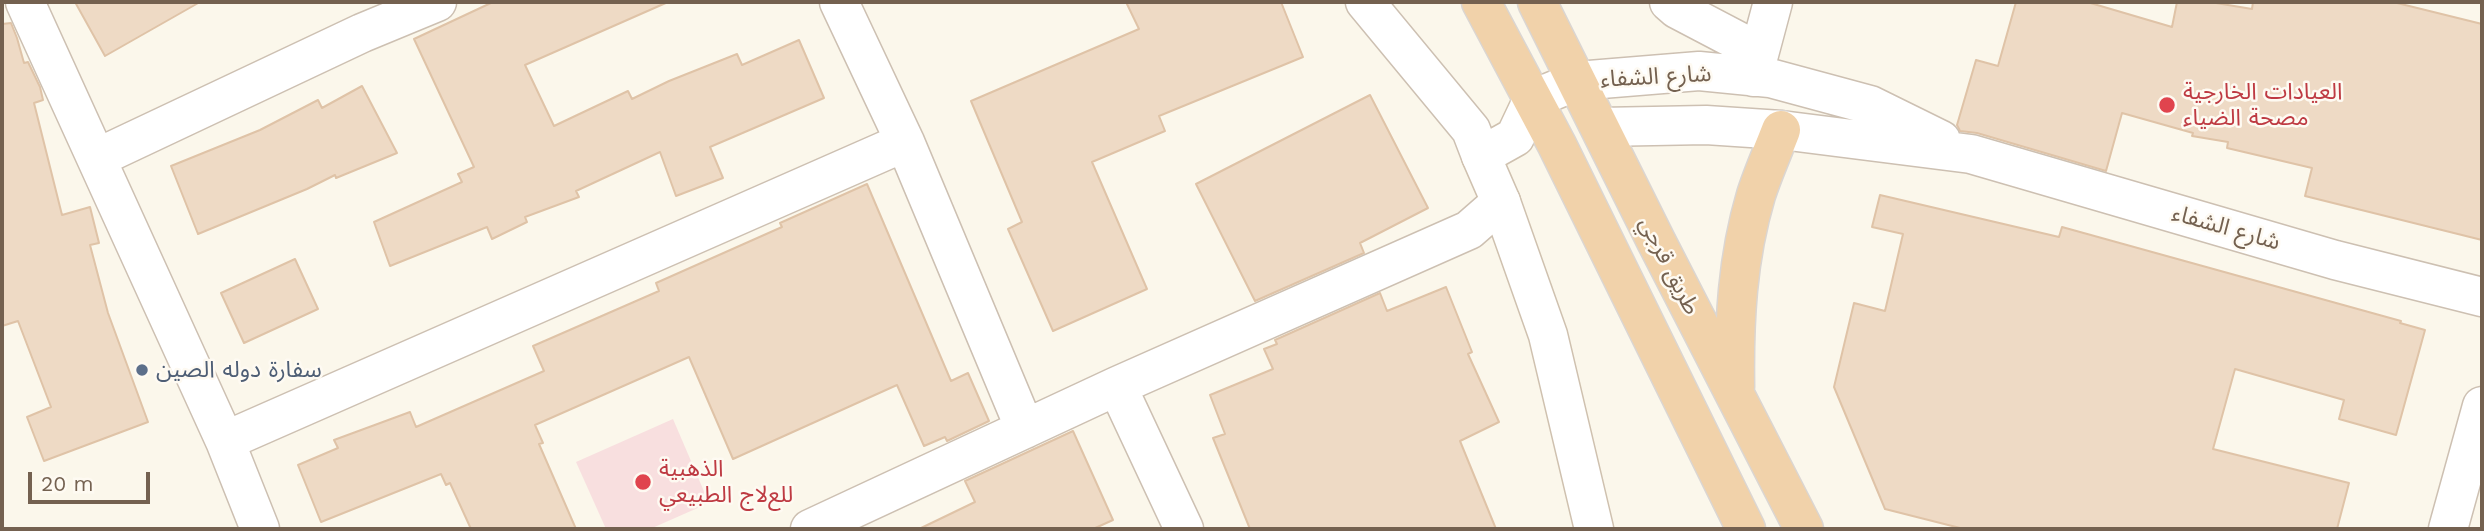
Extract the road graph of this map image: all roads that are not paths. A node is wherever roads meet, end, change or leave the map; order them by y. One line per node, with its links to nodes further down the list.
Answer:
1 (25, 2): 19 (street)
2 (437, 2): 19 (street)
3 (839, 2): 15 (street)
4 (1365, 2): 18 (street)
5 (1481, 2): 11 (highway, طريق قرجي)
6 (1537, 2): 10 (highway, طريق قرجي)
7 (1669, 2): 9 (street)
8 (1773, 2): 9 (street)
9 (1756, 64): 10 (street, شارع الشفاء); 17 (street, شارع الشفاء)
10 (1577, 81): 11 (street, شارع الشفاء); 12 (highway, طريق قرجي)
11 (1533, 99): 14 (street); 16 (highway, طريق قرجي)
12 (1600, 127): 13 (street, شارع الشفاء); 16 (street); 23 (highway, طريق قرجي)
13 (1781, 130): 17 (street, شارع الشفاء); 23 (highway)
14 (1515, 137): 16 (street); 18 (street)
15 (905, 142): 25 (street); 26 (street)
16 (1557, 145): 31 (highway, طريق قرجي)
17 (1971, 155): 21 (street, شارع الشفاء)
18 (1481, 156): 20 (street)
19 (97, 158): 26 (street)
20 (1501, 202): 22 (street); 30 (street)
21 (2482, 297)
22 (1117, 386): 25 (street); 29 (street)
23 (1735, 396): 32 (highway, طريق قرجي)
24 (2482, 406): 33 (street)
25 (1025, 429): 28 (street)
26 (225, 441): 27 (street)
27 (260, 529)
28 (810, 529)
29 (1184, 529)
30 (1594, 529)
31 (1746, 529)
32 (1804, 529)
33 (2448, 529)

